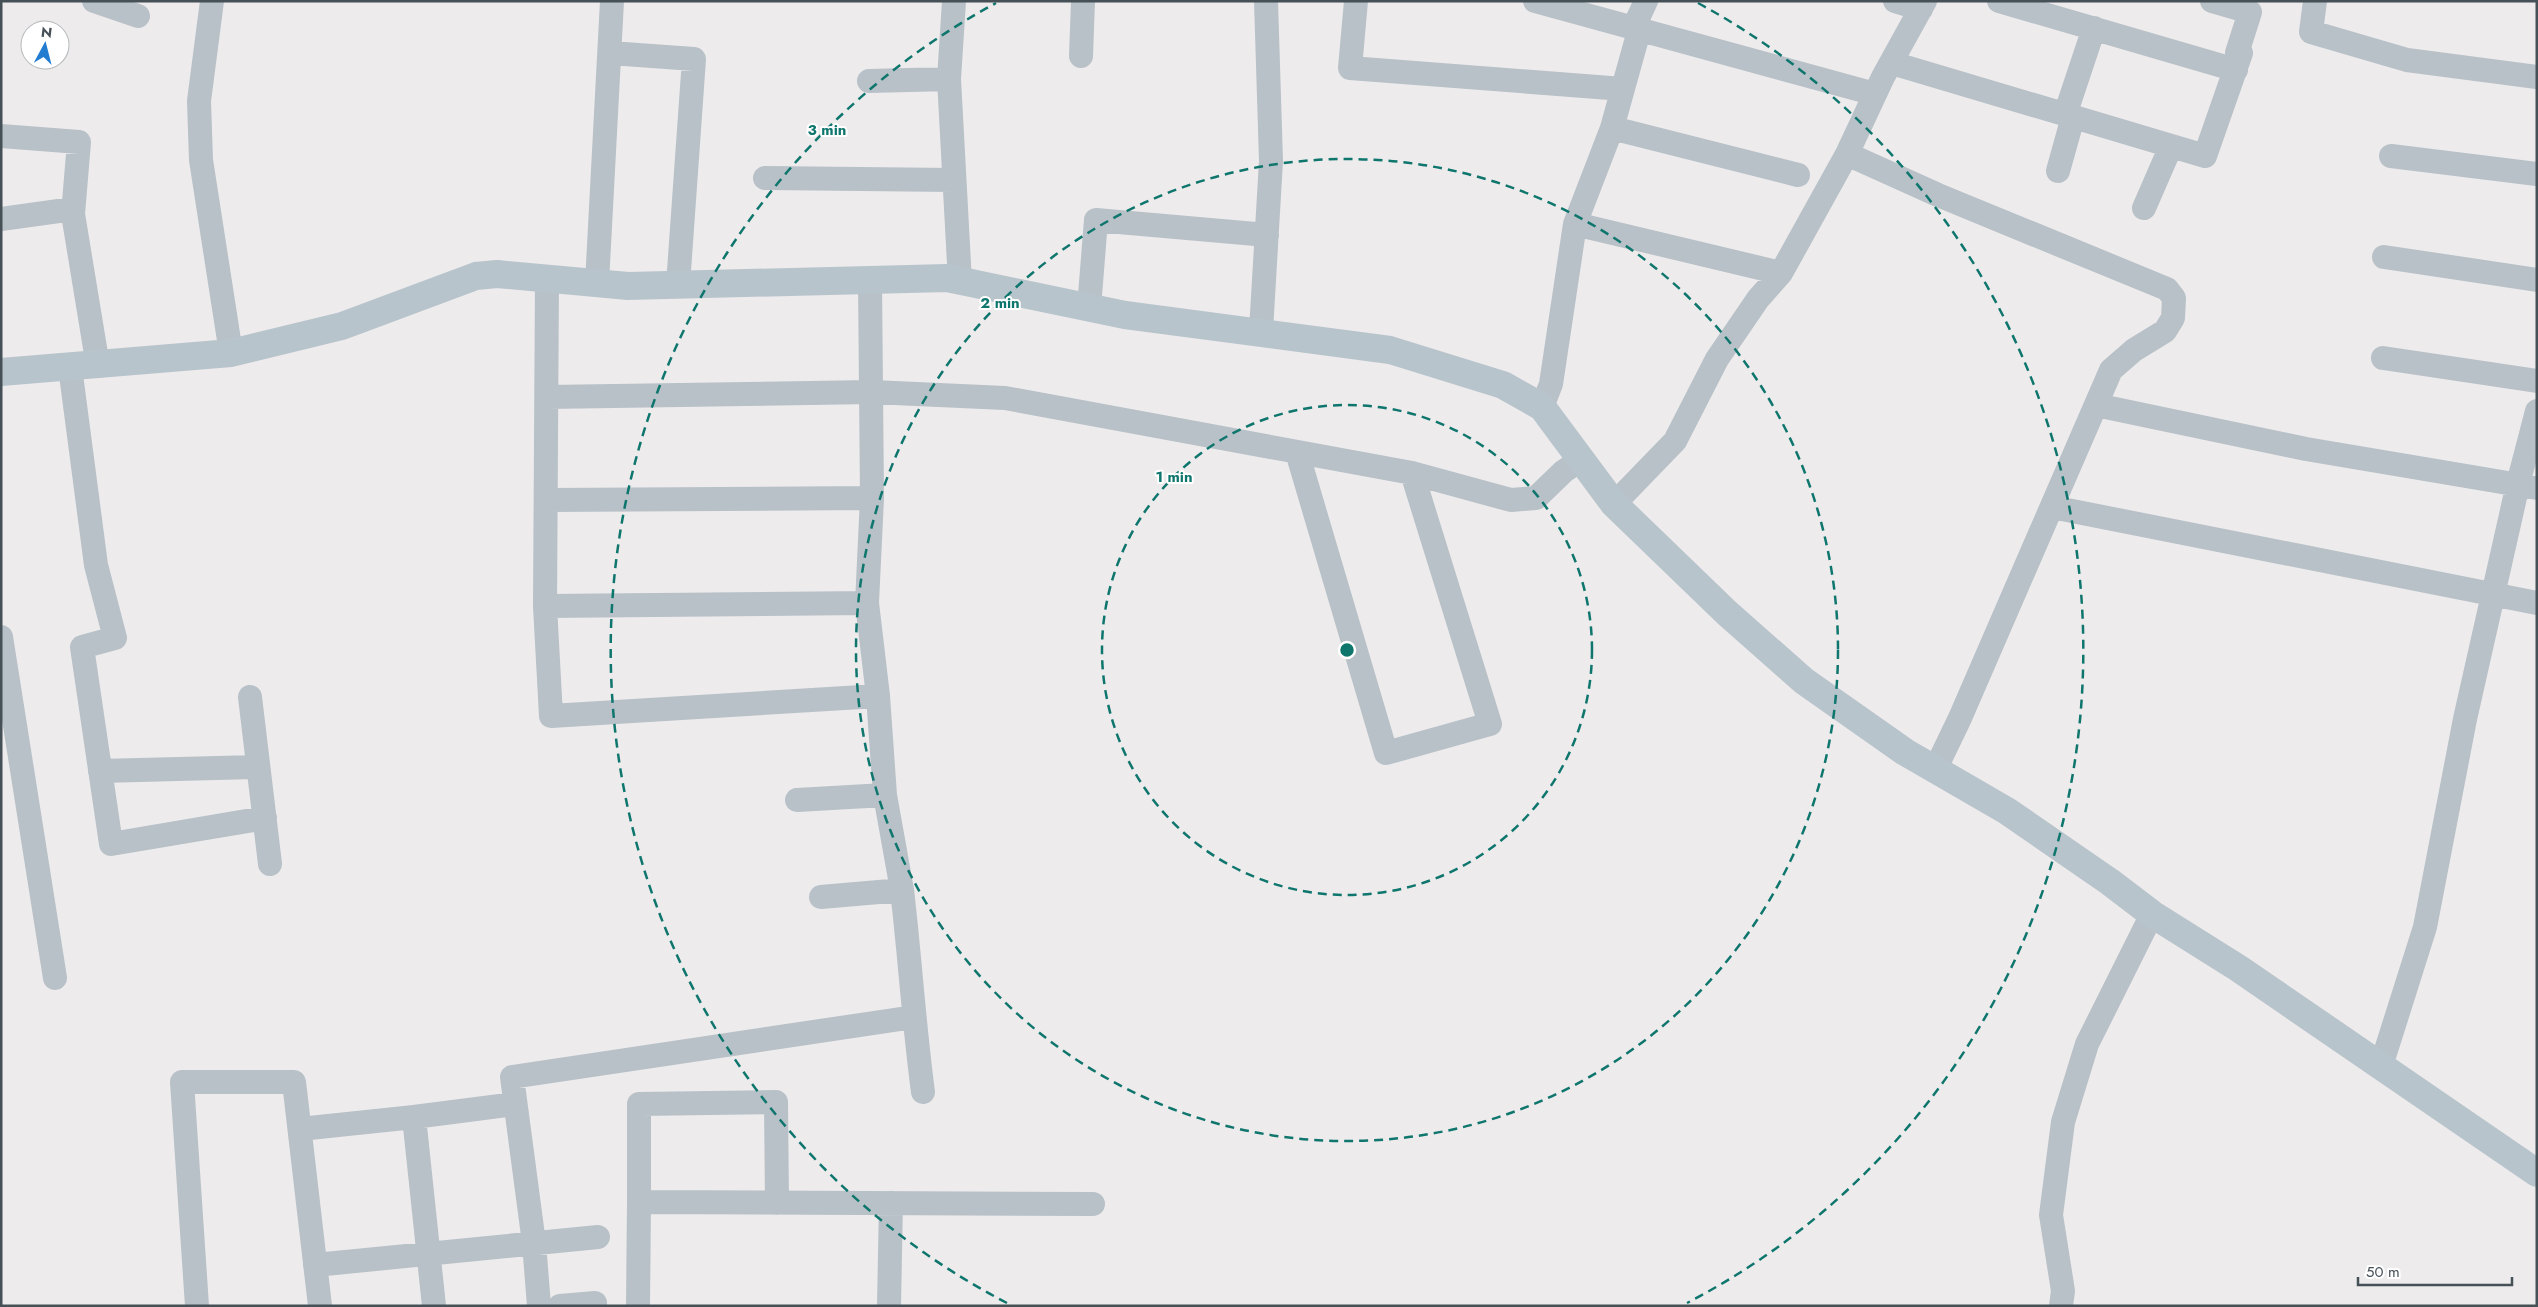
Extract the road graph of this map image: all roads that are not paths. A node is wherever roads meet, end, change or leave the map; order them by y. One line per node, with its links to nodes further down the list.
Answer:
1 (94, 1): 16 (street)
2 (212, 1): 54 (street)
3 (612, 1): 19 (street)
4 (942, 1): 5 (street)
5 (954, 1): 24 (street)
6 (1083, 1): 20 (street)
7 (1266, 1): 43 (street)
8 (1356, 1): 26 (street)
9 (1535, 1): 18 (street)
10 (1646, 1): 18 (street)
11 (1896, 1): 15 (street)
12 (1999, 1): 17 (street)
13 (2212, 1): 22 (street)
14 (2315, 1): 23 (street)
15 (1923, 5): 21 (street)
16 (138, 16)
17 (2094, 28): 22 (street); 28 (street)
18 (1636, 30): 26 (street); 27 (street)
19 (610, 53): 50 (street); 51 (street)
20 (1082, 56)
21 (1892, 63): 27 (street); 28 (street)
22 (2236, 70): 31 (street)
23 (2537, 77)
24 (949, 79): 25 (street); 38 (street)
25 (869, 81)
26 (1623, 88): 29 (street)
27 (1876, 94): 32 (street)
28 (2069, 116): 31 (street); 34 (street)
29 (1612, 128): 36 (street); 42 (street)
30 (1, 136): 40 (street)
31 (2170, 146): 39 (street)
32 (1847, 154): 45 (street); 62 (street)
33 (2390, 156): 35 (street)
34 (2058, 171)
35 (2537, 174)
36 (1798, 175)
37 (765, 178): 38 (street)
38 (954, 180): 49 (street)
39 (2144, 208)
40 (73, 209): 41 (street); 56 (street)
41 (1, 218)
42 (1576, 224): 45 (street); 63 (street)
43 (1266, 235): 52 (street); 53 (street)
44 (2384, 257): 48 (street)
45 (1782, 273): 71 (street)
46 (547, 279): 50 (street); 54 (street); 61 (street)
47 (870, 280): 49 (street); 51 (street); 60 (street)
48 (2537, 280)
49 (960, 282): 52 (street)
50 (597, 283): 51 (street)
51 (678, 285)
52 (1089, 308): 53 (street)
53 (1261, 331): 63 (street)
54 (231, 353): 56 (street)
55 (2383, 358): 59 (street)
56 (98, 366): 57 (street)
57 (70, 367): 58 (street); 82 (street)
58 (1, 372)
59 (2537, 380)
60 (872, 392): 61 (street); 65 (street); 69 (street)
61 (547, 397): 70 (street)
62 (2096, 405): 68 (street); 72 (street)
63 (1542, 407): 66 (street)
64 (2537, 412): 68 (street)
65 (1297, 452): 67 (street); 67 (street)
66 (1582, 460): 67 (street); 71 (street)
67 (1412, 473)
68 (2527, 486): 73 (street)
69 (872, 498): 70 (street); 74 (street)
70 (547, 500): 76 (street)
71 (1614, 504): 81 (street)
72 (2052, 507): 73 (street); 81 (street)
73 (2493, 594): 75 (street); 92 (street)
74 (867, 603): 76 (street); 79 (street)
75 (2537, 603)
76 (546, 606): 79 (street)
77 (1, 637): 90 (street)
78 (250, 696): 80 (street)
79 (878, 696): 83 (street)
80 (258, 766): 82 (street); 85 (street)
81 (1935, 770): 89 (street)
82 (100, 771): 85 (street)
83 (885, 795): 84 (street); 87 (street)
84 (798, 800)
85 (265, 818): 86 (street)
86 (270, 864)
87 (902, 890): 88 (street); 91 (street)
88 (821, 897)
89 (2152, 914): 92 (street); 114 (street)
90 (54, 978)
91 (914, 1017): 93 (street); 94 (street)
92 (2381, 1066): 97 (street)
93 (923, 1092)
94 (516, 1104): 95 (street); 103 (street)
95 (414, 1117): 96 (street); 104 (street)
96 (300, 1129): 105 (street); 107 (street)
97 (2537, 1173)
98 (639, 1202): 99 (street); 99 (street); 112 (street)
99 (778, 1203): 100 (street)
100 (891, 1203): 101 (street); 113 (street)
101 (1094, 1204)
102 (598, 1237): 103 (street)
103 (534, 1243): 104 (street); 110 (street)
104 (429, 1254): 105 (street); 109 (street)
105 (316, 1265): 108 (street)
106 (595, 1303): 111 (street)
107 (197, 1306)
108 (320, 1306)
109 (434, 1306)
110 (539, 1306)
111 (560, 1306)
112 (638, 1306)
113 (889, 1306)
114 (2061, 1306)

